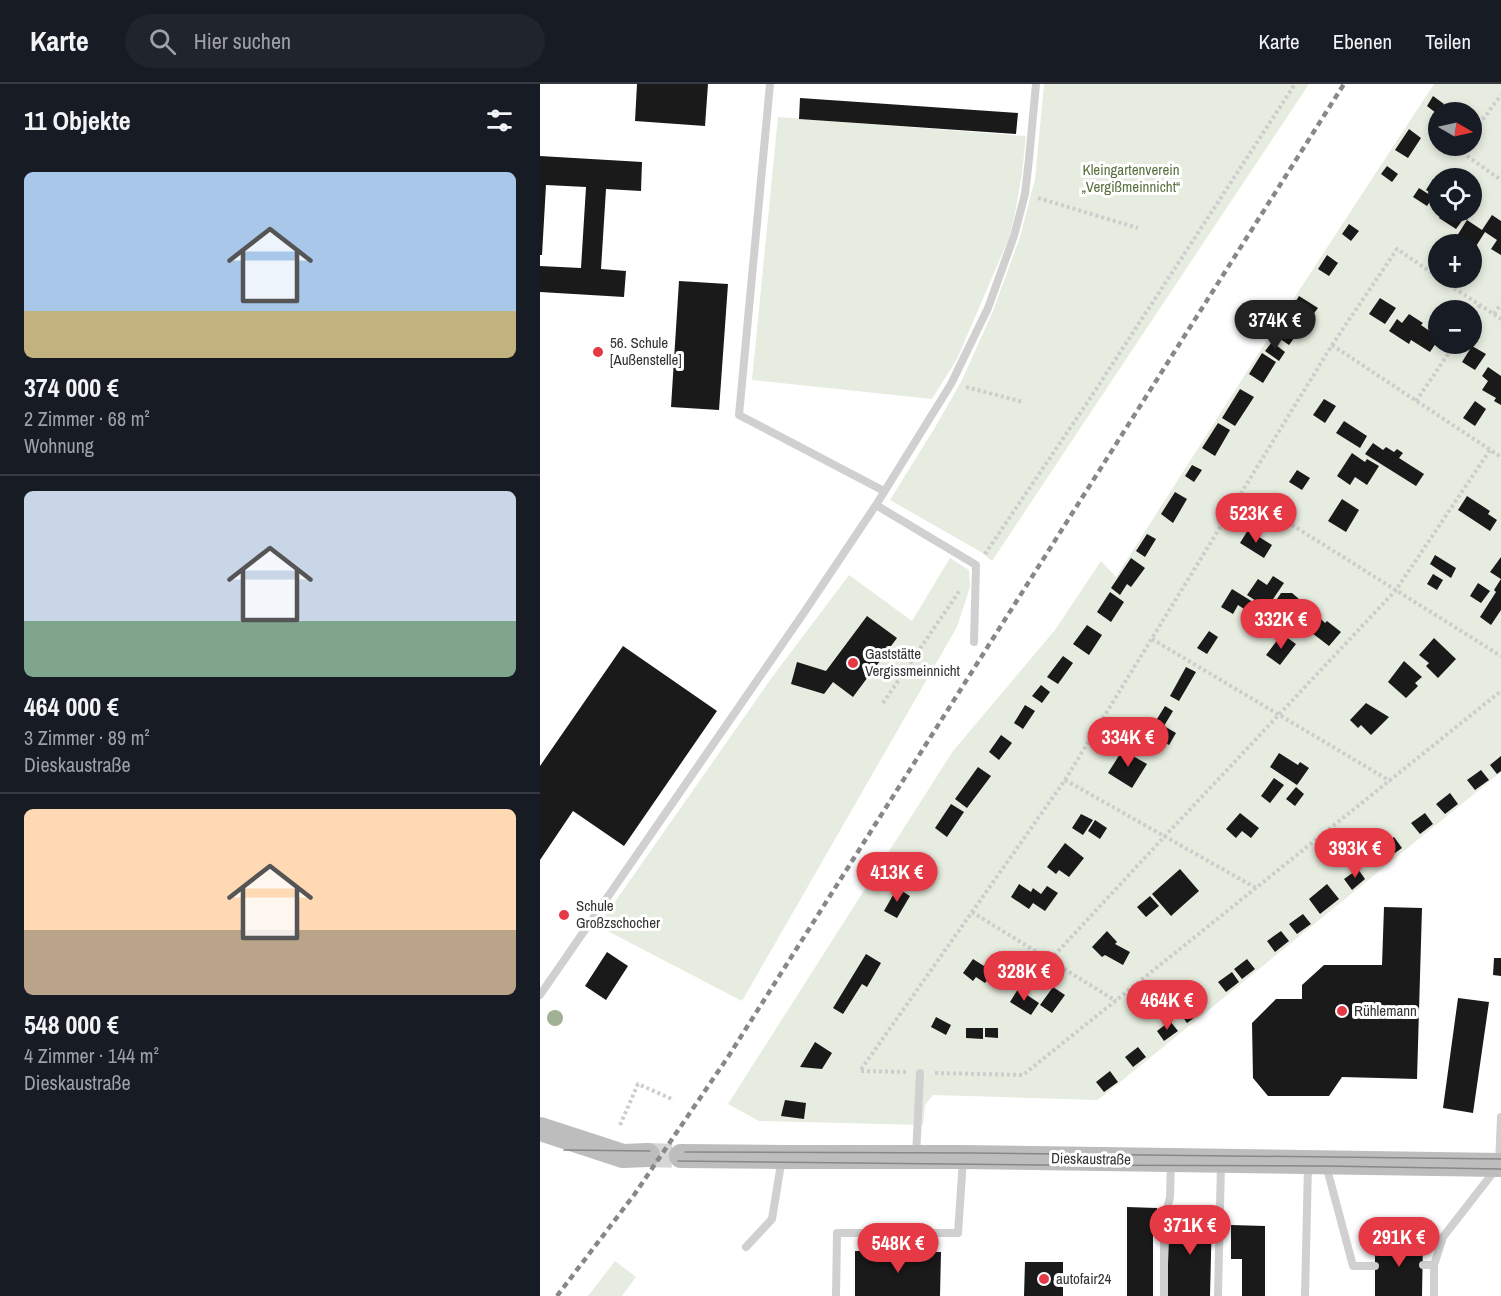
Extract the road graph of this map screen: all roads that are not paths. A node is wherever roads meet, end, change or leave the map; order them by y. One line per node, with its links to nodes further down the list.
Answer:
1 (770, 84): 3 (lane)
2 (1036, 84): 3 (lane)
3 (884, 491): 4 (lane)
4 (876, 505): 5 (lane); 6 (lane)
5 (974, 642)
6 (540, 995)
7 (920, 1073): 13 (lane)
8 (1501, 1117): 18 (lane)
9 (540, 1130): 10 (main road)
10 (648, 1155)
11 (681, 1156): 12 (main road, Dieskaustraße)
12 (783, 1157): 13 (main road, Dieskaustraße); 19 (lane)
13 (916, 1157): 14 (main road, Dieskaustraße)
14 (963, 1157): 15 (main road, Dieskaustraße); 23 (lane)
15 (1171, 1160): 16 (main road, Dieskaustraße); 24 (lane)
16 (1221, 1160): 17 (main road, Dieskaustraße); 25 (lane)
17 (1317, 1162): 18 (main road, Dieskaustraße); 22 (lane); 26 (lane)
18 (1500, 1165): 21 (lane)
19 (746, 1247)
20 (1423, 1265): 21 (lane)
21 (1434, 1265): 27 (lane)
22 (1375, 1266)
23 (836, 1296)
24 (1164, 1296)
25 (1218, 1296)
26 (1305, 1296)
27 (1434, 1296)

